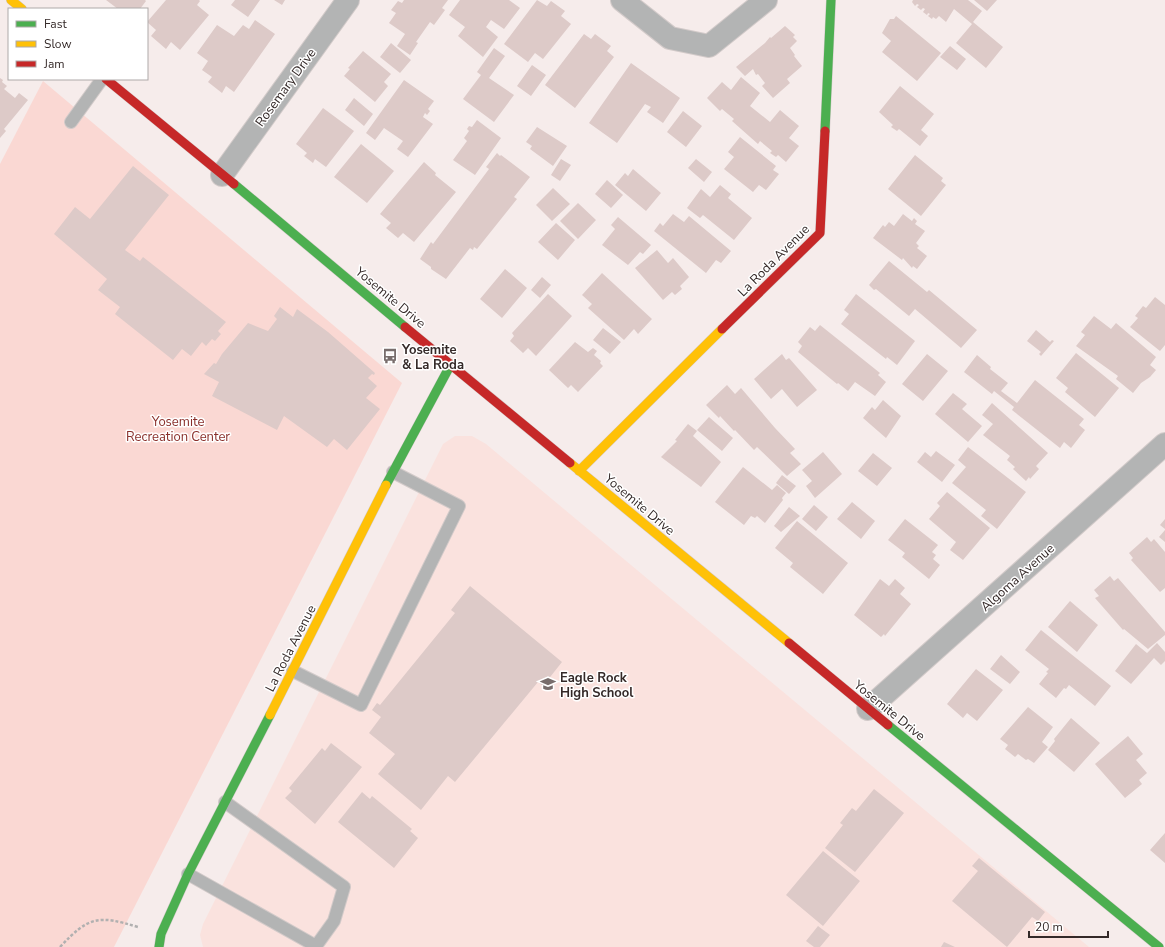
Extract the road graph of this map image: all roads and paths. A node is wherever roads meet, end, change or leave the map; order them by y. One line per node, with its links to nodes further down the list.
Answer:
1 (348, 0): 8 (street, Rosemary Drive)
2 (622, 0): 3 (street)
3 (766, 0)
4 (831, 0): 11 (street, La Roda Avenue)
5 (101, 80): 7 (lane)
6 (107, 80): 8 (street, Yosemite Drive)
7 (71, 122)
8 (222, 175): 9 (street, Yosemite Drive)
9 (451, 364): 11 (street, Yosemite Drive); 12 (street, La Roda Avenue)
10 (1165, 444): 14 (street, Algoma Avenue)
11 (579, 471): 14 (street, Yosemite Drive)
12 (393, 472): 13 (street, La Roda Avenue); 13 (lane)
13 (293, 671): 15 (street, La Roda Avenue)
14 (868, 709): 20 (street, Yosemite Drive)
15 (225, 802): 16 (street, La Roda Avenue); 16 (lane)
16 (188, 874): 17 (street, La Roda Avenue)
17 (161, 934): 18 (path); 19 (street, La Roda Avenue)
18 (60, 947)
19 (159, 947)
20 (1160, 947)

